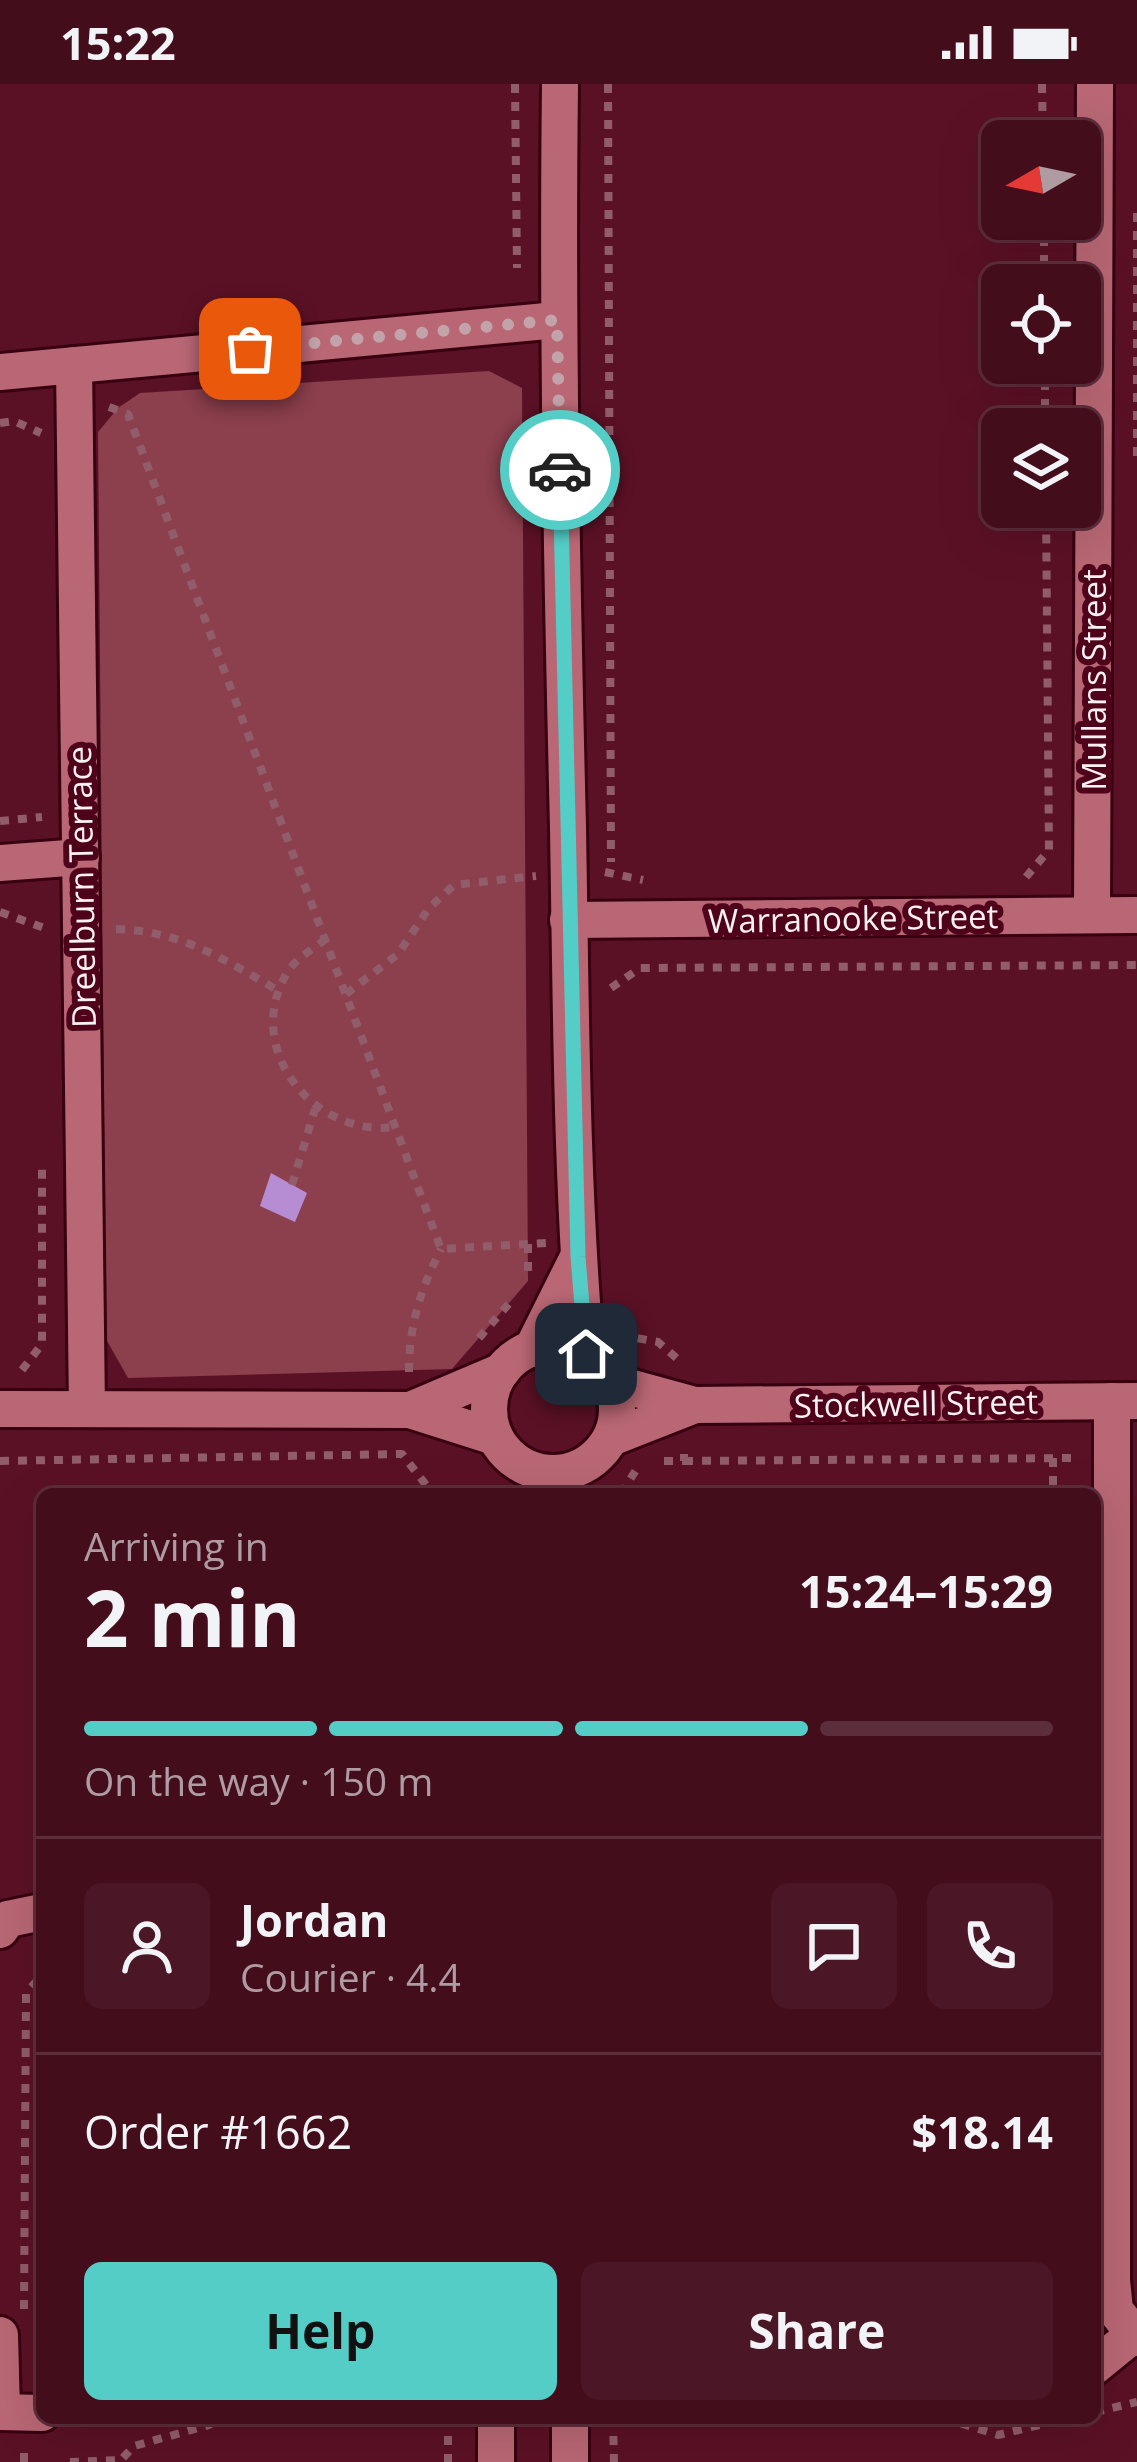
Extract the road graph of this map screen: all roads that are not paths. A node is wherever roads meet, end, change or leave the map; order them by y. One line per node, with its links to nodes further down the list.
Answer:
1 (560, 84): 3 (street)
2 (1095, 84): 8 (street, Mullans Street)
3 (557, 320): 5 (street); 10 (street)
4 (0, 372): 5 (street)
5 (75, 381): 6 (street, Dreelburn Terrace)
6 (81, 856): 7 (street); 19 (street, Dreelburn Terrace)
7 (0, 863)
8 (1092, 915): 9 (street, Warranooke Street); 10 (street, Warranooke Street)
9 (1137, 915)
10 (568, 920): 11 (street)
11 (578, 1249): 12 (street); 13 (street)
12 (532, 1349): 13 (street); 14 (street)
13 (586, 1354): 15 (street)
14 (502, 1371): 20 (street); 21 (street)
15 (611, 1382): 17 (street, Stockwell Street); 22 (street)
16 (1124, 1401): 17 (street, Stockwell Street); 28 (street)
17 (687, 1406): 22 (street, Stockwell Street)
18 (0, 1409): 19 (street)
19 (87, 1409): 20 (street)
20 (410, 1410): 21 (street)
21 (500, 1444): 22 (street); 23 (street)
22 (605, 1446): 24 (street)
23 (508, 1488)
24 (581, 1488)
25 (36, 1913): 26 (street)
26 (0, 1930)
27 (12, 2327): 30 (street)
28 (1134, 2337): 29 (street)
29 (1101, 2362)
30 (17, 2412)
31 (496, 2424): 33 (street)
32 (570, 2424): 34 (street)
33 (496, 2462)
34 (570, 2462)

